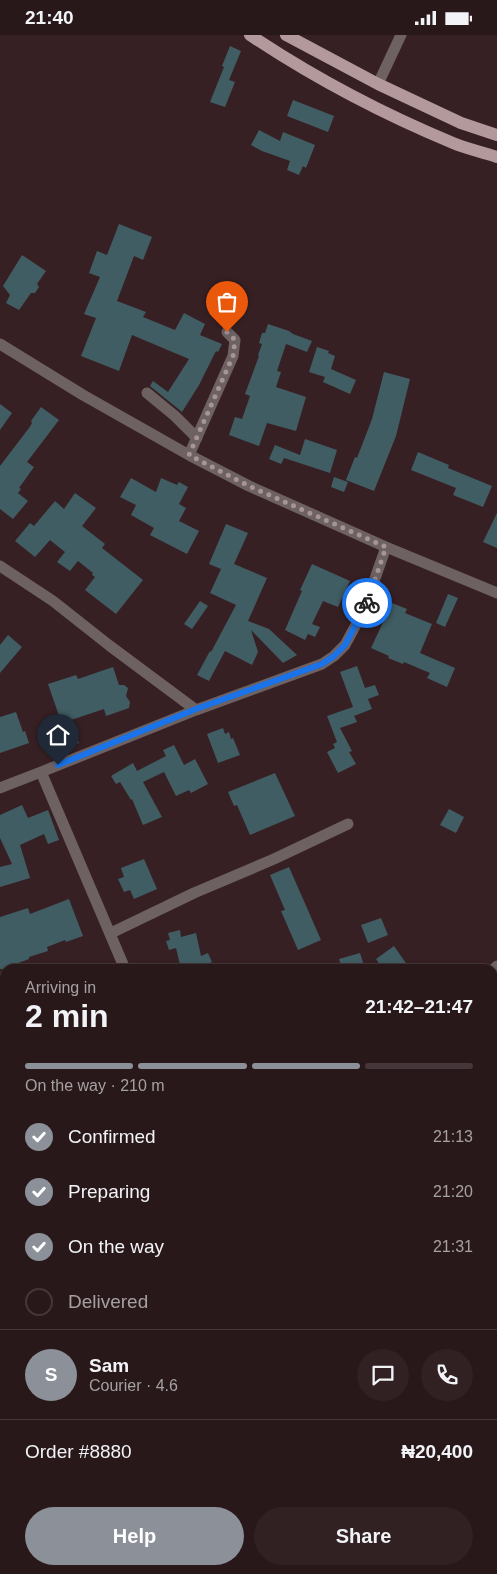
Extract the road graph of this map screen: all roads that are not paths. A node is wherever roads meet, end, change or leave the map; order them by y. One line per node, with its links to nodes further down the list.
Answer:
1 (250, 35): 5 (main road)
2 (286, 35): 4 (main road)
3 (402, 35): 6 (street)
4 (300, 43): 5 (main road); 6 (main road)
5 (289, 60): 8 (main road)
6 (378, 84): 7 (main road)
7 (497, 135)
8 (497, 157)
9 (227, 332): 12 (street)
10 (0, 344): 13 (street)
11 (147, 393): 12 (street)
12 (196, 438): 13 (street)
13 (189, 455): 14 (street)
14 (386, 547): 16 (street); 17 (street)
15 (0, 567): 17 (street)
16 (497, 593)
17 (196, 709): 18 (street)
18 (41, 772): 19 (street); 21 (street)
19 (0, 788)
20 (348, 824): 21 (street)
21 (111, 933): 22 (street)
22 (123, 964)

